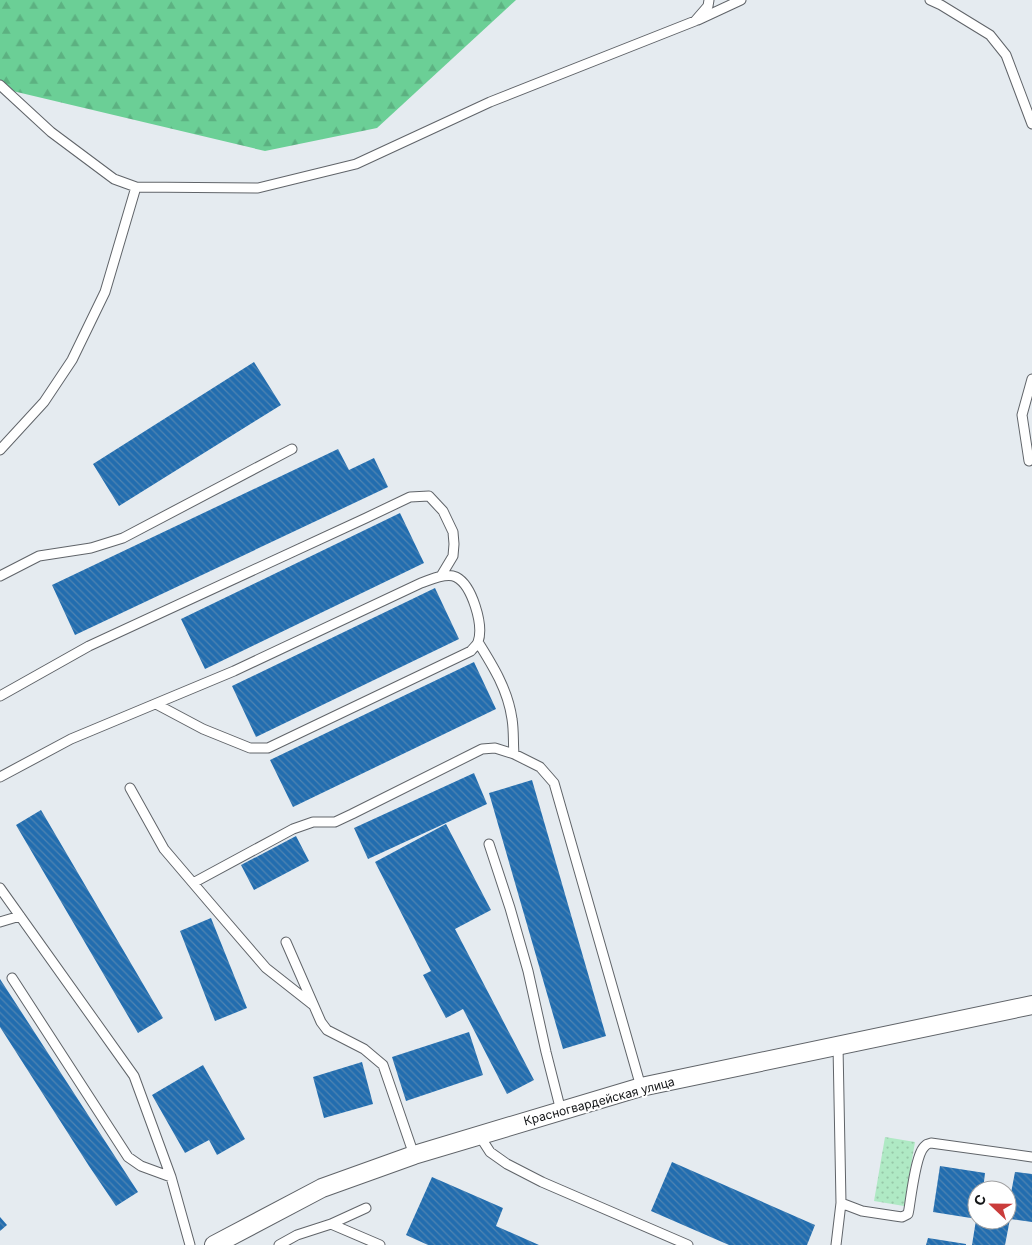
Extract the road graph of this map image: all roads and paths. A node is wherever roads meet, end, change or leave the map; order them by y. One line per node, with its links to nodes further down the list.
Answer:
1 (708, 0): 4 (lane)
2 (741, 0): 4 (lane)
3 (930, 0): 6 (lane)
4 (695, 21): 7 (lane)
5 (0, 85): 7 (lane)
6 (1032, 124)
7 (136, 187): 9 (lane)
8 (1032, 379): 11 (lane)
9 (0, 450)
10 (292, 450): 12 (lane)
11 (1031, 464)
12 (0, 576)
13 (441, 576): 14 (lane); 15 (lane); 16 (lane)
14 (478, 642): 16 (lane); 17 (lane)
15 (0, 696)
16 (156, 704): 18 (lane)
17 (514, 754): 21 (lane); 30 (lane)
18 (0, 777)
19 (130, 788): 21 (lane)
20 (489, 844): 31 (lane)
21 (193, 883): 27 (lane)
22 (0, 888): 23 (lane)
23 (20, 916): 24 (lane); 35 (lane)
24 (0, 922)
25 (286, 942): 27 (lane)
26 (12, 978): 35 (lane)
27 (313, 1004): 33 (lane)
28 (1032, 1005): 29 (street, Красногвардейская улица)
29 (838, 1046): 30 (street, Красногвардейская улица); 36 (lane)
30 (641, 1087): 31 (street, Красногвардейская улица)
31 (561, 1111): 32 (street, Красногвардейская улица)
32 (479, 1135): 33 (street, Красногвардейская улица); 43 (lane)
33 (414, 1155): 40 (street, Красногвардейская улица)
34 (1032, 1157): 36 (lane)
35 (171, 1177): 39 (lane)
36 (841, 1203): 44 (lane)
37 (366, 1208): 38 (lane)
38 (331, 1224): 41 (lane); 42 (lane)
39 (190, 1245)
40 (214, 1245)
41 (279, 1245)
42 (380, 1245)
43 (688, 1245)
44 (836, 1245)

